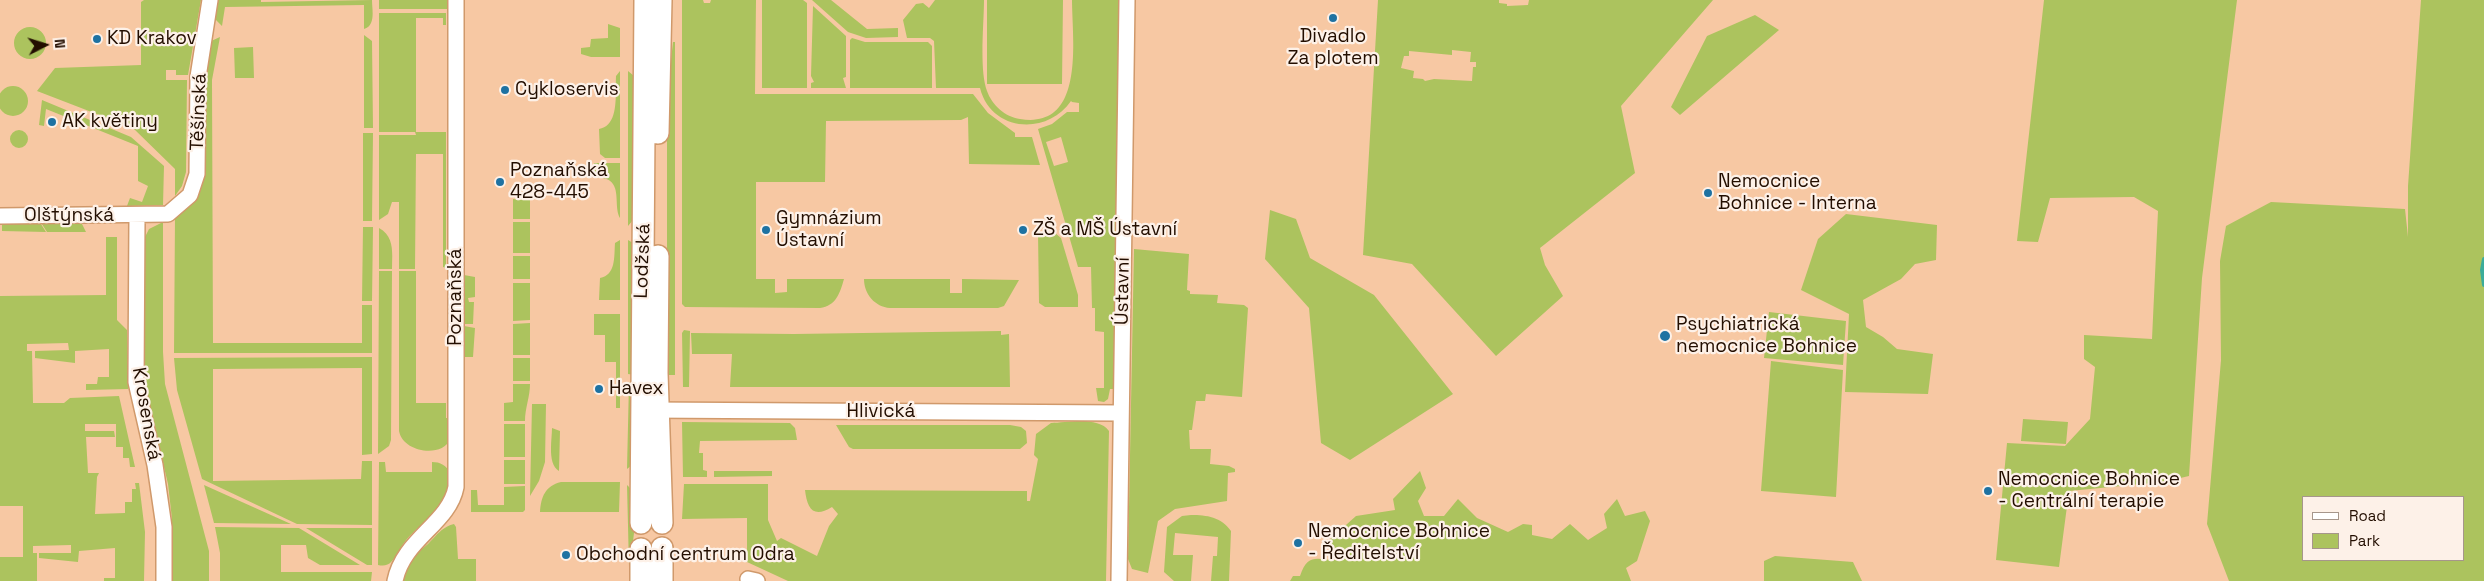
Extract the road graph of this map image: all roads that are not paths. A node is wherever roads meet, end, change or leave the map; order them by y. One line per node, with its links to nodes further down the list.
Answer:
1 (210, 0): 7 (street, Těšínská)
2 (456, 0): 11 (street, Poznaňská)
3 (645, 0): 8 (street, Lodžská)
4 (661, 0): 8 (street, Lodžská)
5 (1127, 0): 9 (street, Ústavní)
6 (0, 216): 7 (street, Olštýnská)
7 (137, 216): 12 (street, Krosenská)
8 (650, 410): 9 (street, Hlivická); 10 (street, Lodžská)
9 (1120, 413): 15 (street, Ústavní)
10 (652, 523)
11 (396, 577)
12 (164, 581)
13 (642, 581): 14 (street)
14 (662, 581)
15 (1119, 581)

